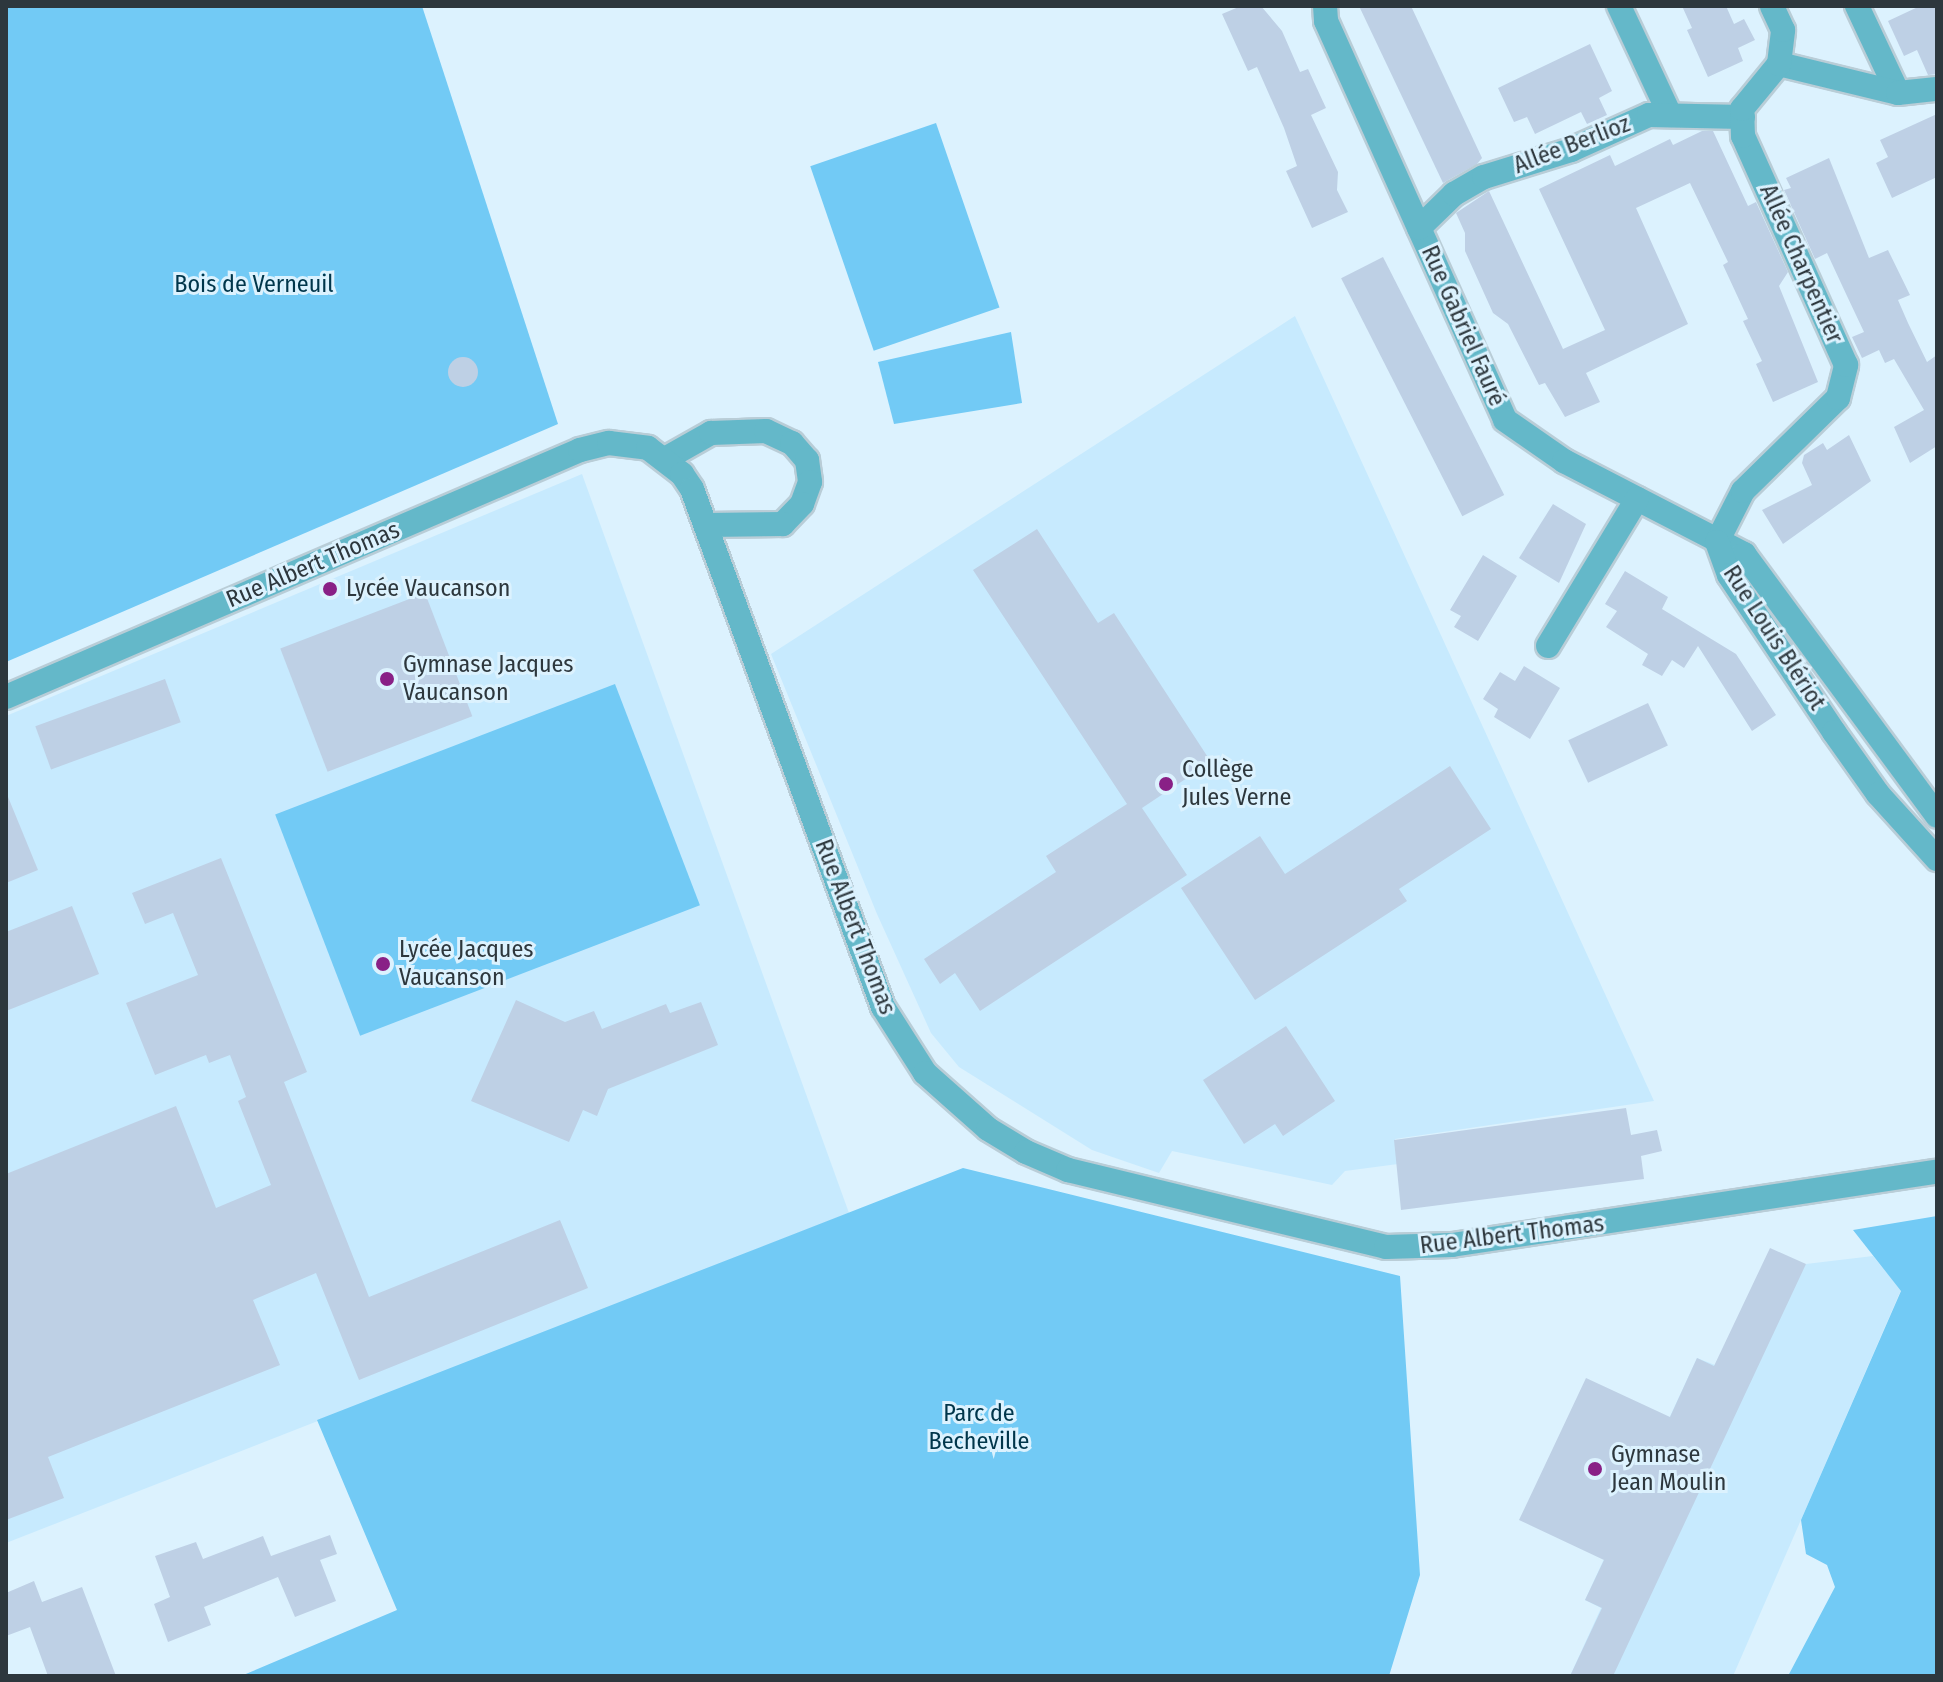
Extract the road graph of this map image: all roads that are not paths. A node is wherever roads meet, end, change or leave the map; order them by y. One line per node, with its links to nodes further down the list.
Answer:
1 (1325, 6): 10 (street, Rue Gabriel Fauré)
2 (1619, 6): 8 (street)
3 (1772, 6): 5 (street)
4 (1857, 6): 7 (street)
5 (1779, 64): 7 (street); 9 (street)
6 (1937, 89): 7 (street)
7 (1898, 93)
8 (1670, 115): 9 (street, Allée Berlioz); 10 (street, Allée Berlioz)
9 (1743, 117): 14 (street, Allée Charpentier)
10 (1419, 228): 12 (street, Rue Gabriel Fauré)
11 (665, 459): 13 (street, Rue Albert Thomas); 13 (street); 16 (street, Rue Albert Thomas)
12 (1637, 499): 14 (street, Rue Gabriel Fauré); 15 (street)
13 (707, 525): 19 (street, Rue Albert Thomas)
14 (1717, 542): 17 (street, Rue Louis Blériot); 18 (street, Rue Louis Blériot)
15 (1548, 646)
16 (6, 697)
17 (1937, 816)
18 (1937, 859)
19 (1937, 1172)

